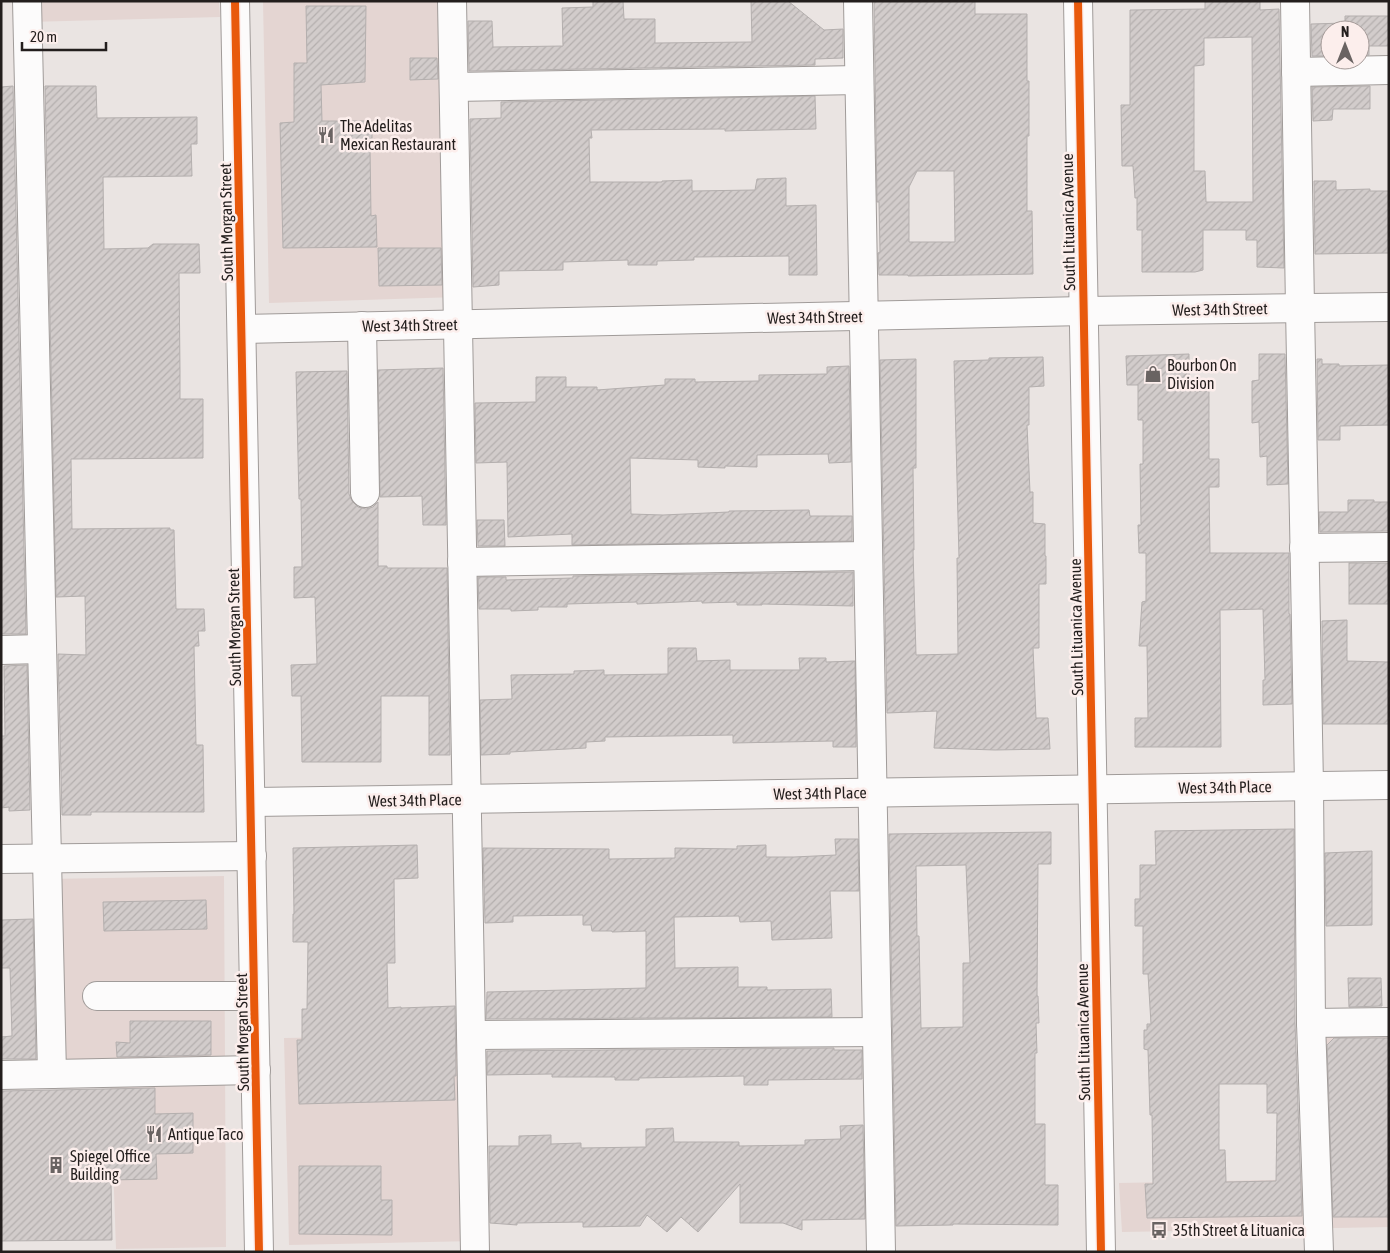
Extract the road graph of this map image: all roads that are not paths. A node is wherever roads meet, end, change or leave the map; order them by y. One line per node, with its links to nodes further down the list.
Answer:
1 (28, 1): 23 (street)
2 (235, 1): 17 (street, South Morgan Street)
3 (452, 1): 10 (street)
4 (858, 1): 9 (street)
5 (1078, 1): 13 (street, South Lituanica Avenue)
6 (1296, 1): 8 (street)
7 (1389, 70): 8 (street)
8 (1296, 72): 12 (street)
9 (859, 80): 10 (street); 14 (street)
10 (454, 87): 15 (street)
11 (1389, 307): 12 (street, West 34th Street)
12 (1300, 308): 13 (street, West 34th Street); 20 (street)
13 (1084, 311): 14 (street, West 34th Street); 27 (street, South Lituanica Avenue)
14 (864, 316): 15 (street, West 34th Street); 21 (street)
15 (458, 324): 16 (street, West 34th Street); 22 (street)
16 (362, 326): 17 (street, West 34th Street); 18 (street)
17 (242, 329): 30 (street, South Morgan Street)
18 (366, 493)
19 (1389, 547): 20 (street)
20 (1304, 548): 26 (street)
21 (868, 556): 22 (street); 28 (street)
22 (462, 562): 29 (street)
23 (42, 649): 24 (street); 33 (street)
24 (1, 650)
25 (1389, 784): 26 (street, West 34th Place)
26 (1309, 786): 27 (street, West 34th Place); 36 (street)
27 (1092, 789): 28 (street, West 34th Place); 46 (street, South Lituanica Avenue)
28 (872, 792): 29 (street, West 34th Place); 38 (street)
29 (467, 799): 30 (street, West 34th Place); 39 (street)
30 (251, 802): 31 (street, South Morgan Street)
31 (252, 856): 33 (street); 35 (street, South Morgan Street)
32 (1, 859): 33 (street)
33 (47, 859): 41 (street)
34 (97, 996): 35 (street)
35 (254, 996): 40 (street, South Morgan Street)
36 (1311, 1022): 37 (street); 47 (street)
37 (1389, 1022)
38 (877, 1032): 39 (street); 45 (street)
39 (471, 1035): 44 (street)
40 (256, 1070): 41 (street); 43 (street, South Morgan Street)
41 (52, 1074): 42 (street)
42 (1, 1075)
43 (260, 1252)
44 (475, 1252)
45 (881, 1252)
46 (1101, 1252)
47 (1319, 1252)

